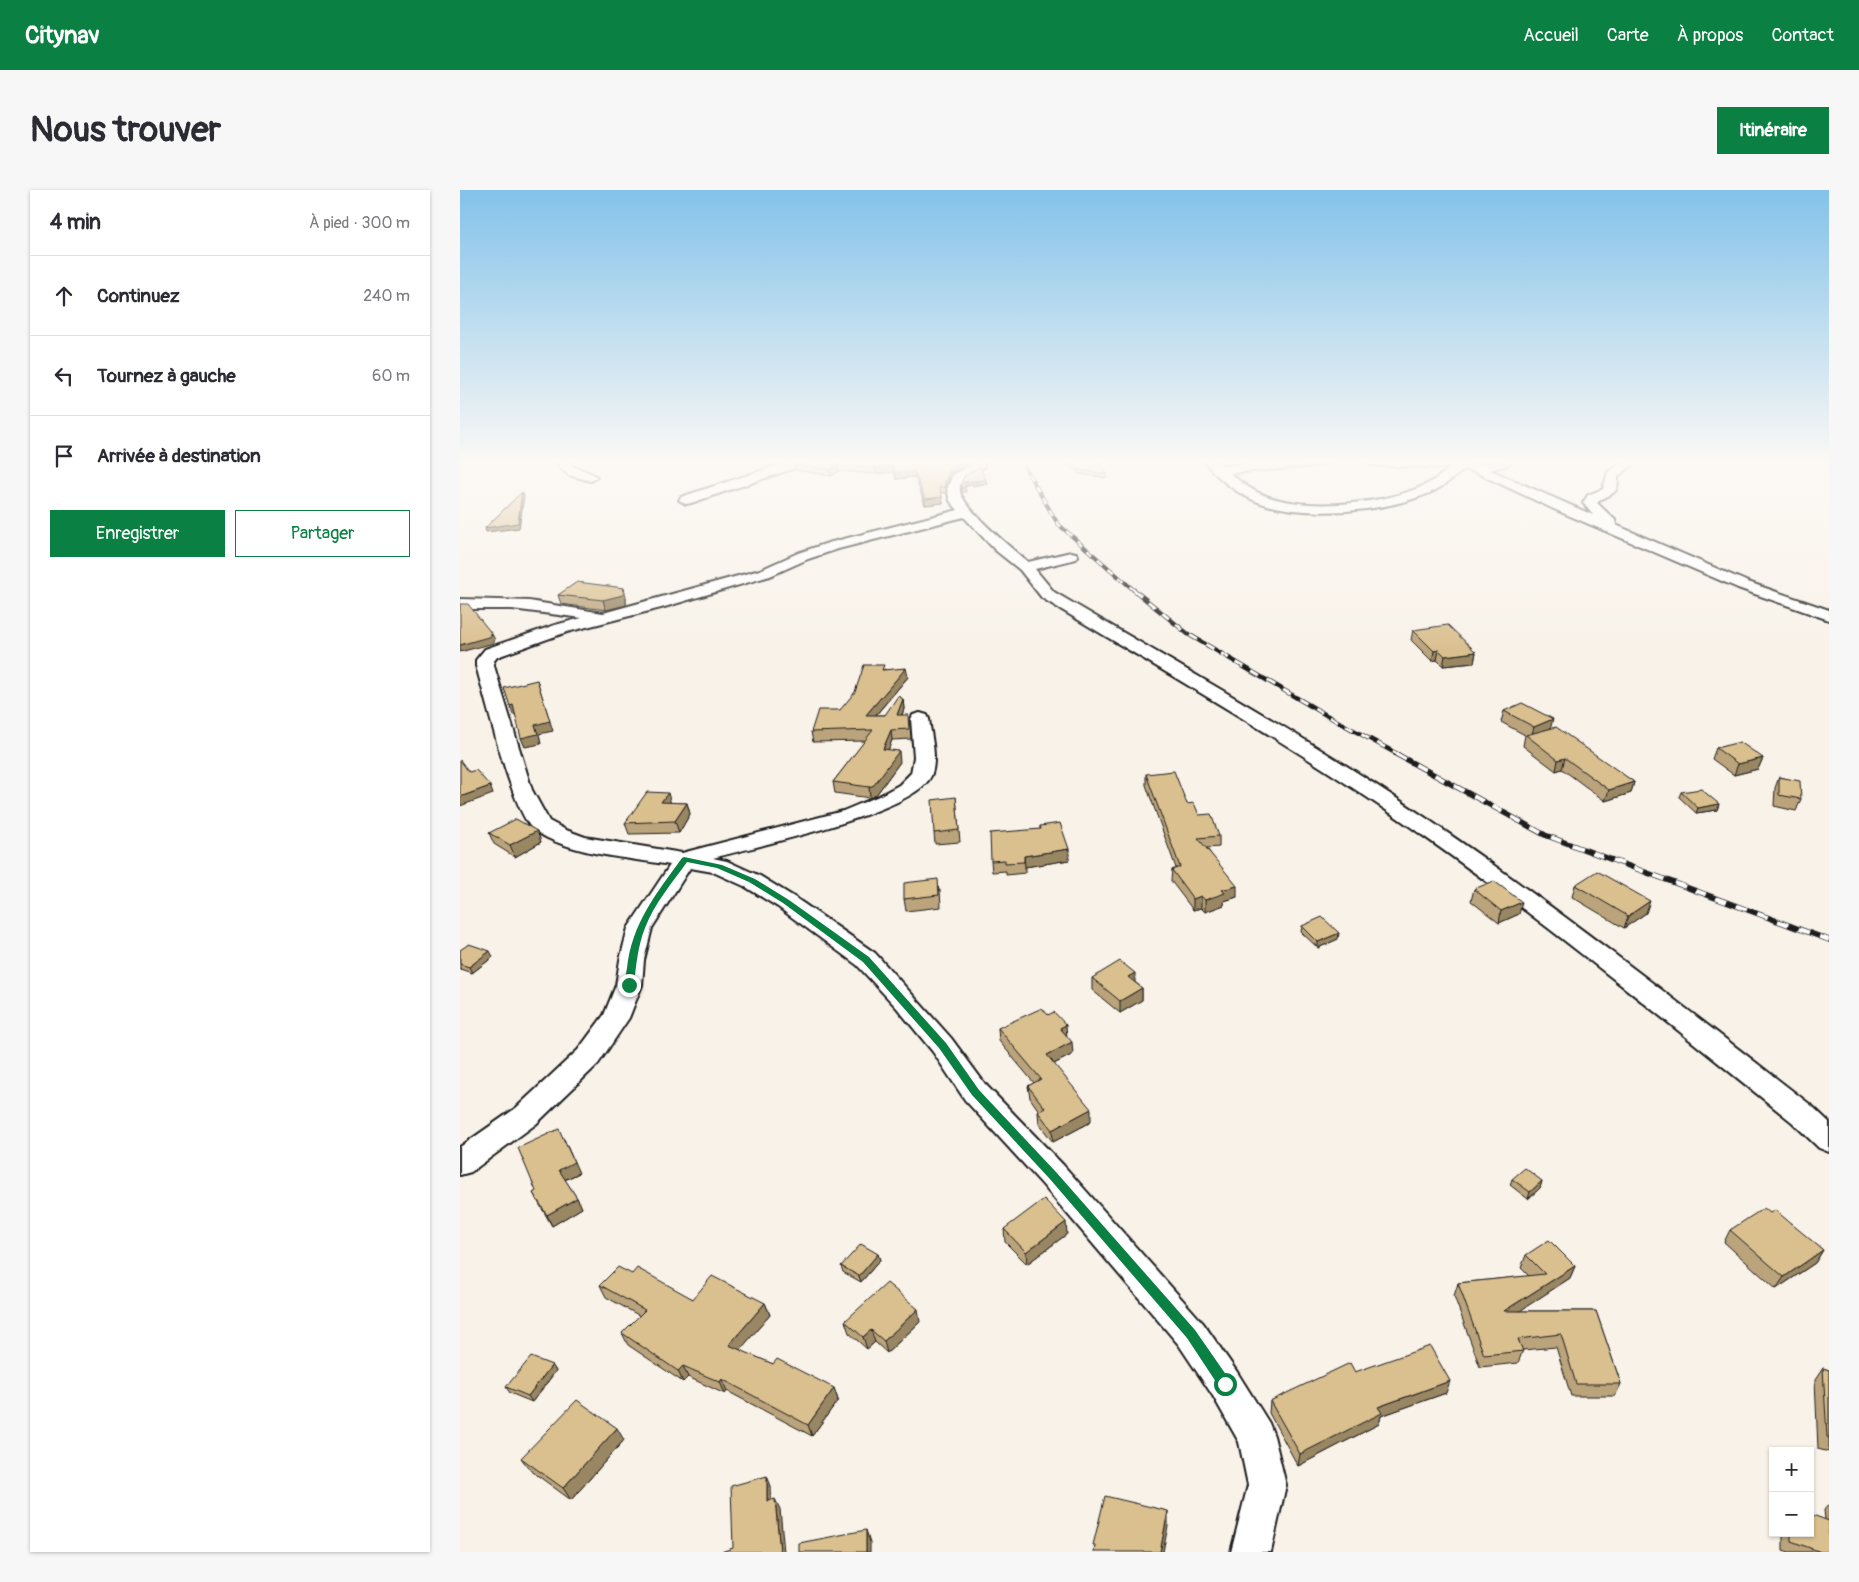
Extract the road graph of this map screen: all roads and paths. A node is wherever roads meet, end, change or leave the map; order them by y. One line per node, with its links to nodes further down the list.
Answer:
1 (918, 525): 9 (street)
2 (979, 525): 6 (street)
3 (1606, 525): 4 (street)
4 (1610, 526): 8 (street)
5 (1071, 556): 6 (street)
6 (1025, 566): 12 (street)
7 (460, 604): 9 (street)
8 (1829, 615)
9 (603, 617): 11 (street)
10 (920, 719): 11 (street)
11 (684, 859): 13 (street); 14 (street)
12 (1829, 1140)
13 (460, 1163)
14 (1251, 1552)

